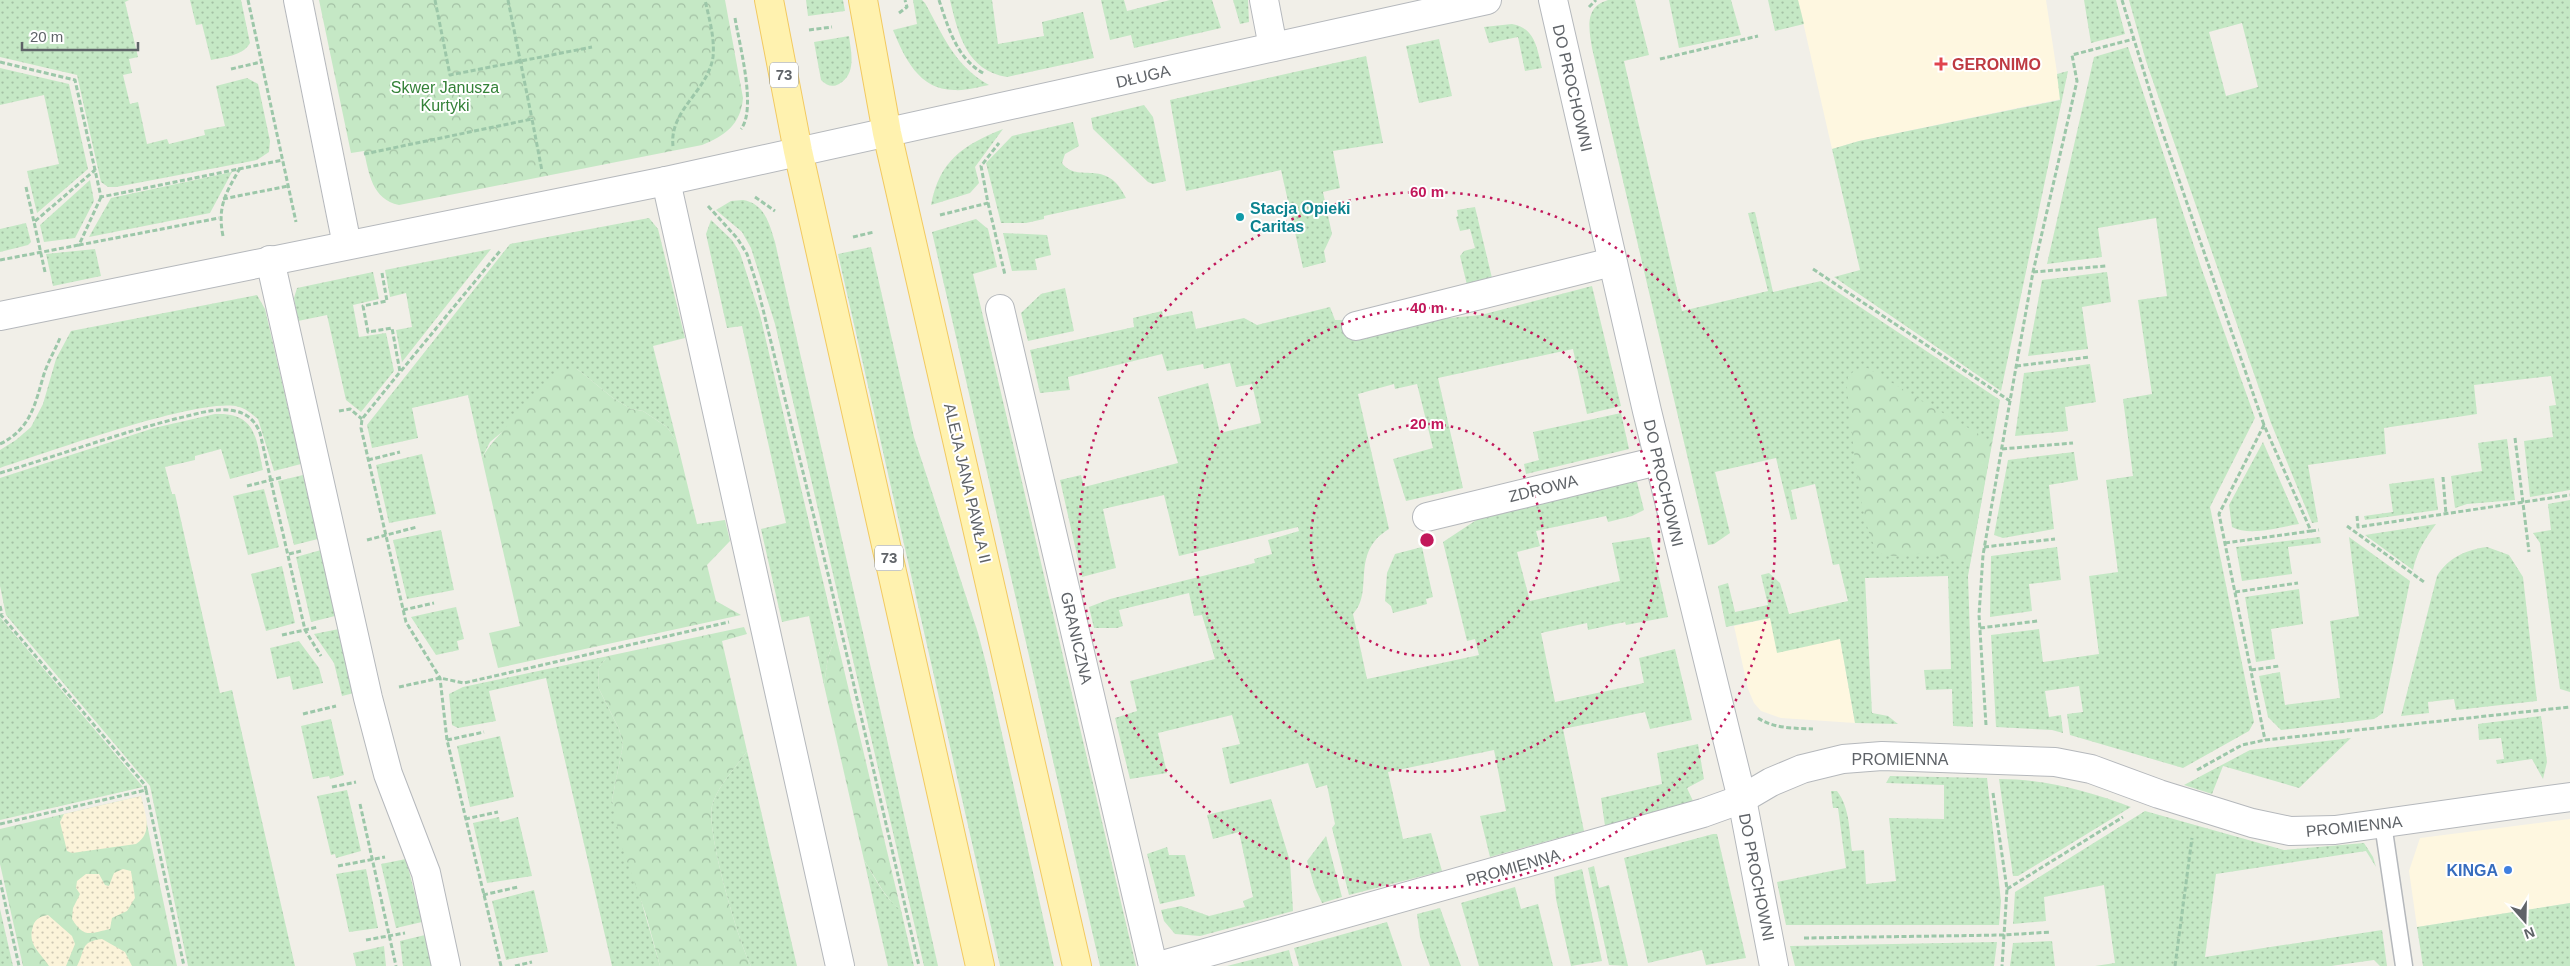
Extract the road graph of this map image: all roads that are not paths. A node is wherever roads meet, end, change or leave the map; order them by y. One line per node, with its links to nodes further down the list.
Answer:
1 (298, 0): 11 (street)
2 (769, 0): 9 (main road, 73)
3 (1264, 0): 7 (street)
4 (1487, 0): 7 (street, DŁUGA)
5 (1553, 0): 13 (street, DO PROCHOWNI)
6 (865, 11): 8 (main road, ALEJA JANA PAWŁA II)
7 (1273, 47): 8 (street, DŁUGA)
8 (887, 133): 9 (street, DŁUGA); 25 (main road, ALEJA JANA PAWŁA II)
9 (798, 151): 10 (street, DŁUGA); 24 (main road, 73)
10 (666, 181): 11 (street, DŁUGA); 23 (street)
11 (347, 244): 12 (street, DŁUGA)
12 (270, 260): 15 (street, DŁUGA); 22 (street)
13 (1612, 262): 16 (street); 17 (street, DO PROCHOWNI)
14 (1000, 309): 26 (street, GRANICZNA)
15 (0, 316)
16 (1356, 326)
17 (1658, 461): 18 (street, ZDROWA); 20 (street, DO PROCHOWNI)
18 (1427, 517)
19 (2570, 797): 21 (street, PROMIENNA)
20 (1742, 799): 21 (street, PROMIENNA); 27 (street, PROMIENNA); 28 (street, DO PROCHOWNI)
21 (2383, 824): 29 (lane)
22 (446, 966)
23 (840, 966)
24 (980, 966)
25 (1077, 966)
26 (1153, 966)
27 (1159, 966)
28 (1774, 966)
29 (2404, 966)

